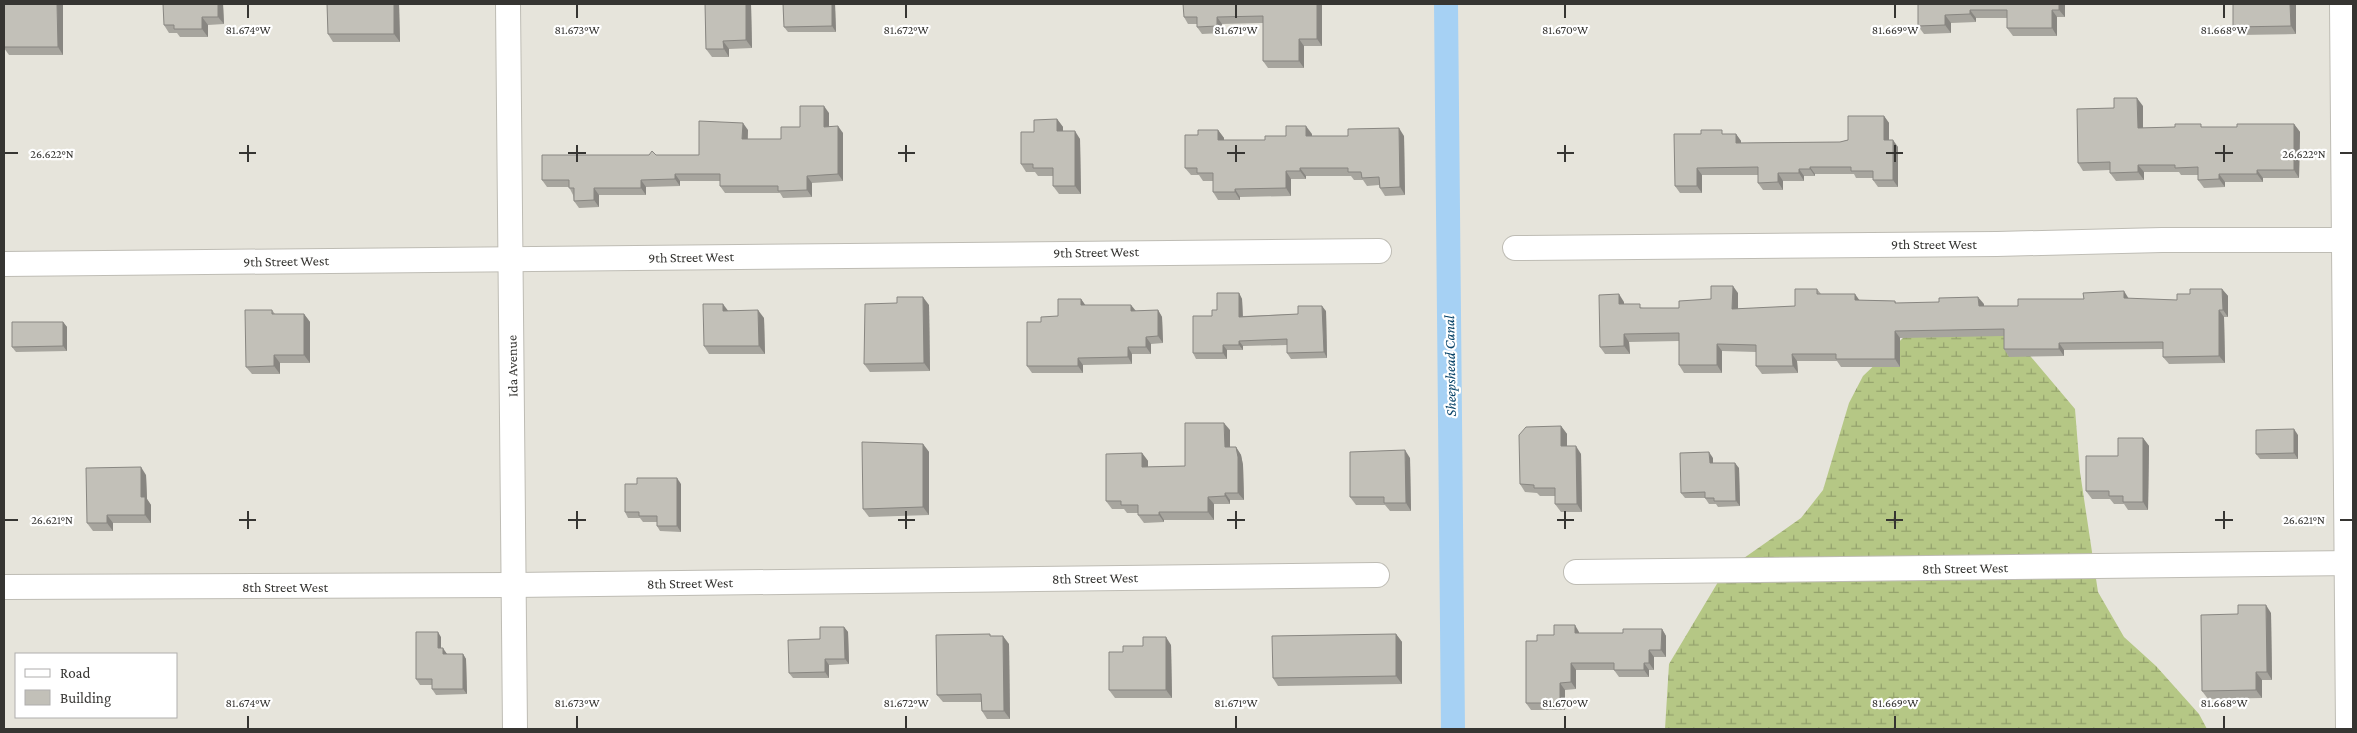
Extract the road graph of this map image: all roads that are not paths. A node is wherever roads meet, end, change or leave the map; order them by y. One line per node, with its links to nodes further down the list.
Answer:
1 (508, 4): 6 (street, Ida Avenue)
2 (2342, 4): 3 (street)
3 (2348, 240): 4 (street, 9th Street West); 8 (street)
4 (1514, 248)
5 (1378, 251): 6 (street, 9th Street West)
6 (510, 259): 7 (street, 9th Street West); 11 (street, Ida Avenue)
7 (4, 264)
8 (2350, 563): 9 (street, 8th Street West); 14 (street)
9 (1576, 572)
10 (1376, 574): 11 (street, 8th Street West)
11 (514, 585): 12 (street, 8th Street West); 13 (street, Ida Avenue)
12 (4, 587)
13 (515, 729)
14 (2348, 729)

